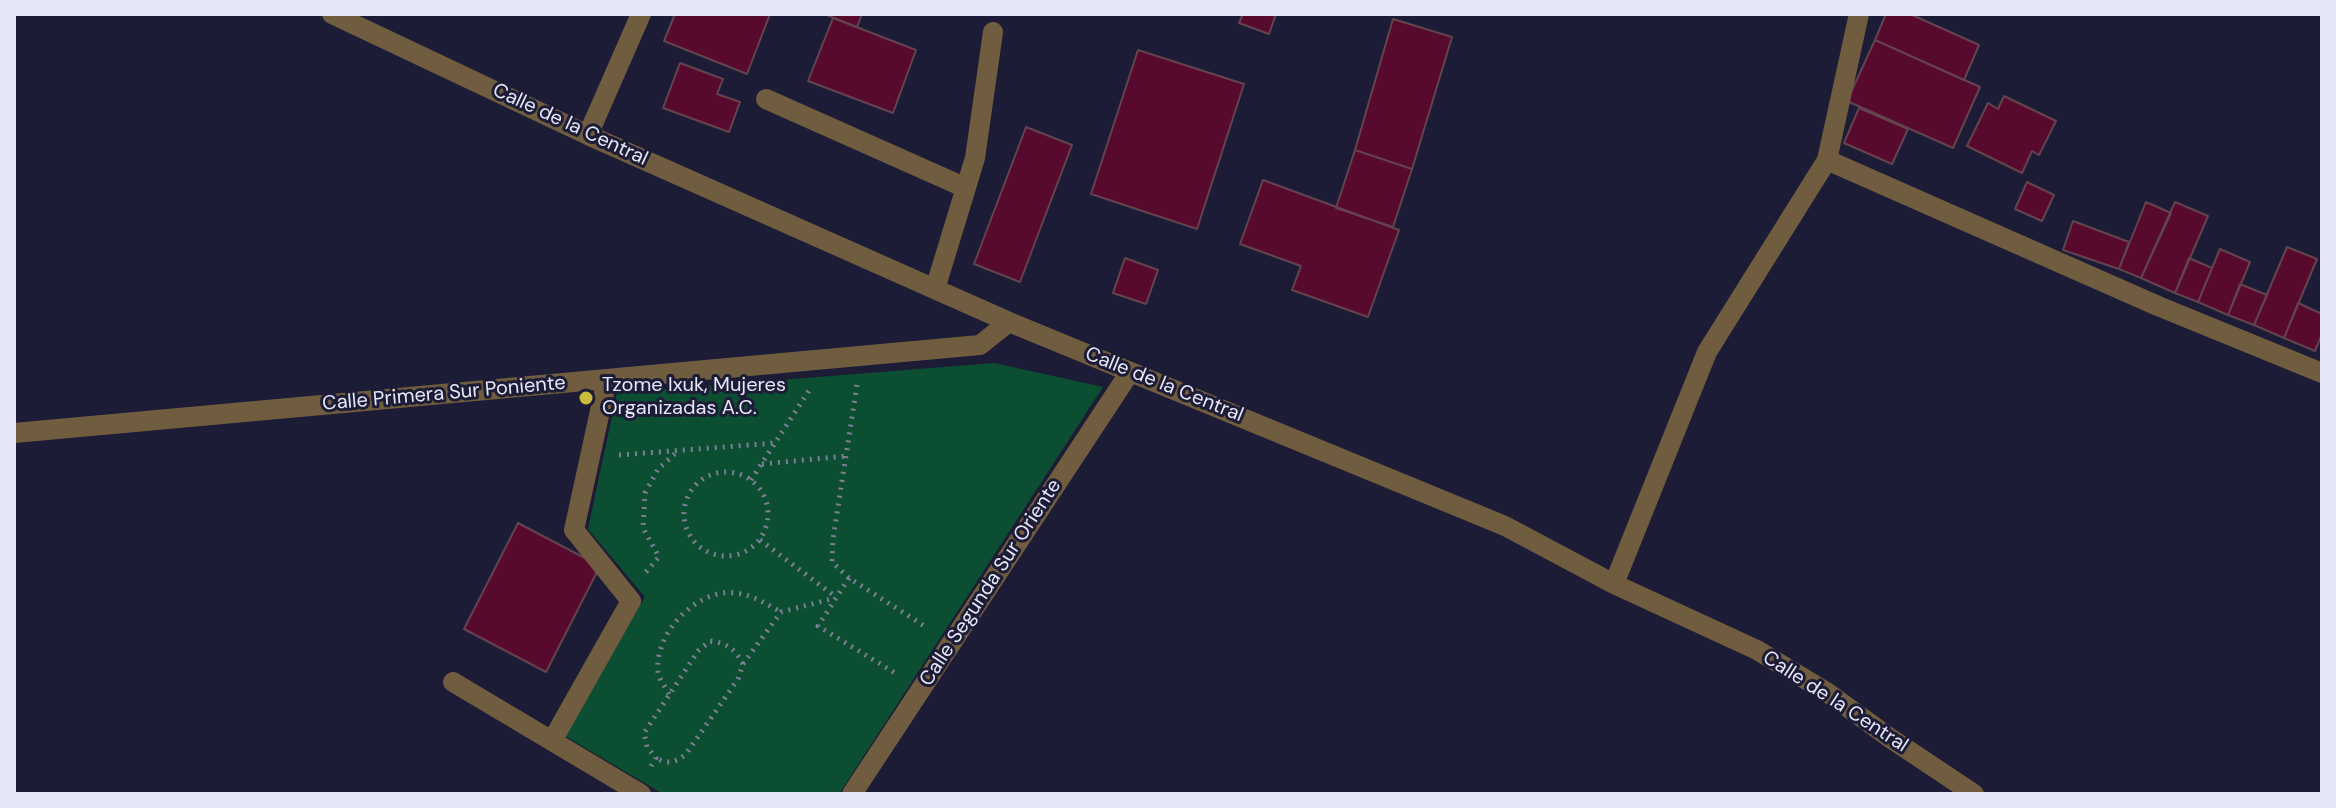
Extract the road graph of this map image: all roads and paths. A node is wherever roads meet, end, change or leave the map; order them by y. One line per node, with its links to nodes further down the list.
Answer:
1 (332, 14): 6 (street, Calle de la Central)
2 (641, 14): 6 (street)
3 (1859, 14): 7 (street)
4 (993, 32): 8 (street)
5 (766, 99): 8 (street)
6 (588, 135): 9 (street, Calle de la Central)
7 (1827, 160): 14 (street); 25 (street)
8 (966, 188): 9 (street)
9 (935, 289): 10 (street, Calle de la Central)
10 (1009, 322): 11 (street, Calle Primera Sur Poniente); 13 (street, Calle de la Central)
11 (862, 356): 12 (street, Calle Primera Sur Poniente); 19 (path)
12 (831, 359): 15 (street, Calle Primera Sur Poniente); 17 (path)
13 (1130, 372): 25 (street, Calle de la Central); 29 (street, Calle Segunda Sur Oriente)
14 (2322, 373)
15 (607, 379): 16 (street, Calle Primera Sur Poniente); 20 (street)
16 (14, 433)
17 (775, 443): 18 (path); 21 (path)
18 (678, 450): 20 (path); 26 (path)
19 (846, 456): 21 (path); 24 (path)
20 (590, 457): 26 (street)
21 (762, 464): 22 (path)
22 (751, 480): 23 (path); 23 (path)
23 (760, 540): 27 (path)
24 (849, 578): 27 (path); 29 (path)
25 (1614, 584): 38 (street, Calle de la Central)
26 (626, 595): 34 (street)
27 (836, 598): 28 (path); 32 (path)
28 (781, 612): 30 (path); 33 (path)
29 (951, 644): 32 (street, Calle Segunda Sur Oriente)
30 (743, 664): 33 (path); 35 (path)
31 (453, 682): 34 (street)
32 (921, 689): 37 (street, Calle Segunda Sur Oriente)
33 (669, 695): 35 (path)
34 (552, 741): 36 (street)
35 (656, 758): 36 (path)
36 (639, 792)
37 (852, 794)
38 (1974, 794)

